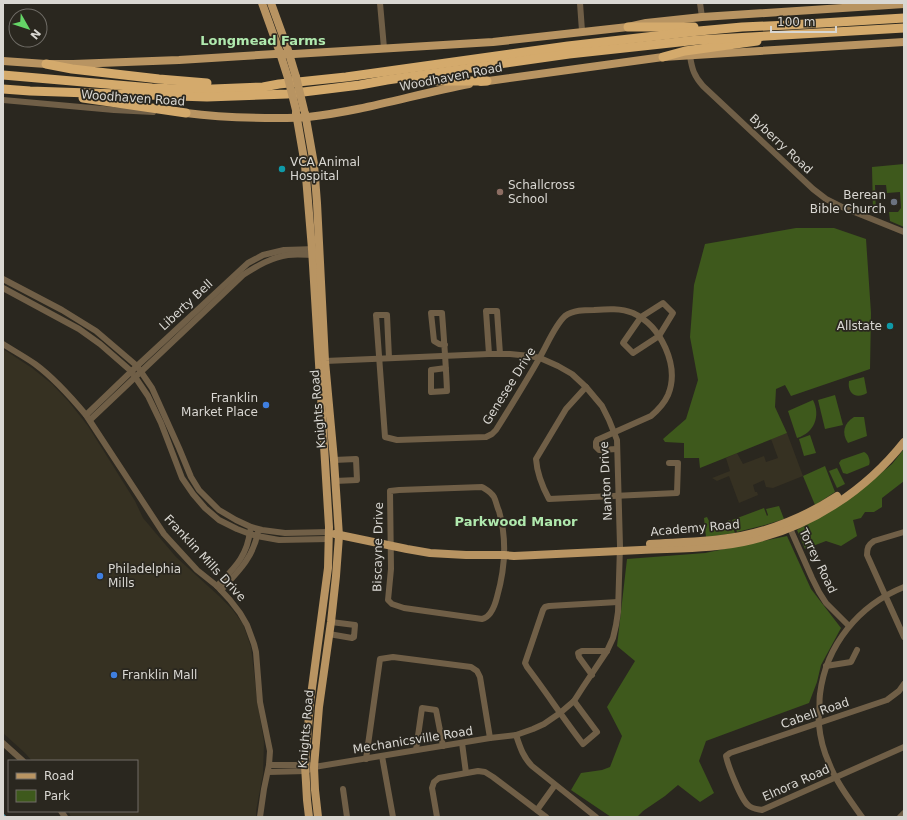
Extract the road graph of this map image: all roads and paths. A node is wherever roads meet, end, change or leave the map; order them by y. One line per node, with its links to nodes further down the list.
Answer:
1 (262, 3): 8 (main road, Knights Road)
2 (270, 3): 8 (main road, Knights Road)
3 (380, 3): 17 (street)
4 (580, 3): 14 (street)
5 (700, 3): 9 (street)
6 (904, 4): 7 (main road)
7 (825, 6): 9 (main road)
8 (270, 14): 18 (main road, Knights Road)
9 (702, 18): 11 (main road)
10 (904, 18): 12 (highway, Woodhaven Road)
11 (628, 26): 12 (highway); 14 (main road)
12 (742, 27): 25 (highway, Woodhaven Road)
13 (904, 28): 15 (highway, Woodhaven Road)
14 (582, 31): 17 (main road)
15 (845, 31): 20 (highway); 26 (highway, Woodhaven Road)
16 (904, 42): 19 (main road, Woodhaven Road)
17 (384, 48): 18 (main road)
18 (285, 54): 22 (main road); 31 (main road, Knights Road, bridge)
19 (690, 56): 20 (main road, Woodhaven Road); 32 (street, Byberry Road)
20 (663, 57): 24 (main road, Woodhaven Road)
21 (3, 61): 22 (main road)
22 (46, 64): 25 (highway)
23 (3, 75): 25 (highway, Woodhaven Road)
24 (486, 81): 26 (highway); 31 (main road, Woodhaven Road)
25 (279, 84)
26 (360, 85): 28 (highway, Woodhaven Road)
27 (3, 89): 28 (highway, Woodhaven Road)
28 (30, 91): 30 (highway)
29 (3, 100): 30 (street, Woodhaven Road)
30 (186, 114): 31 (main road, Woodhaven Road)
31 (301, 114): 33 (main road, Knights Road)
32 (904, 232)
33 (316, 252): 46 (main road, Knights Road); 47 (street, Liberty Bell); 50 (street, Liberty Bell); 68 (main road, Knights Road)
34 (3, 279): 47 (street)
35 (3, 288): 49 (street)
36 (641, 317): 37 (street); 37 (street); 37 (street); 44 (street, Genesee Drive)
37 (659, 336): 55 (street)
38 (3, 344): 53 (street, Franklin Mills Drive)
39 (445, 345): 39 (street); 42 (street)
40 (488, 354): 41 (street, Nanton Drive); 41 (street); 42 (street, Nanton Drive)
41 (500, 354): 44 (street, Nanton Drive)
42 (446, 356): 43 (street, Nanton Drive); 48 (street)
43 (389, 358): 45 (street, Nanton Drive); 45 (street)
44 (540, 358): 45 (street, Genesee Drive); 52 (street, Nanton Drive)
45 (379, 359): 46 (street, Nanton Drive)
46 (326, 361): 59 (main road, Knights Road)
47 (137, 366): 49 (street, Liberty Bell); 50 (street)
48 (446, 368): 48 (street)
49 (131, 371): 51 (street); 53 (street, Liberty Bell)
50 (141, 372): 51 (street, Liberty Bell); 64 (street)
51 (135, 377): 54 (street, Liberty Bell); 67 (street)
52 (586, 387): 55 (street, Nanton Drive); 62 (street)
53 (86, 414): 54 (street, Franklin Mills Drive)
54 (90, 420): 74 (street, Franklin Mills Drive)
55 (614, 433): 58 (street, Nanton Drive); 58 (street)
56 (904, 435): 63 (main road, Academy Road)
57 (904, 442): 63 (main road, Academy Road)
58 (617, 449): 62 (street, Nanton Drive)
59 (334, 460): 61 (main road, Knights Road); 61 (street)
60 (669, 463): 62 (street)
61 (336, 482): 69 (main road, Knights Road)
62 (618, 496): 71 (street, Nanton Drive)
63 (789, 525): 71 (main road, Academy Road); 78 (street, Torrey Road)
64 (251, 527): 65 (street); 67 (street)
65 (258, 532): 67 (street); 68 (street); 74 (street)
66 (904, 532): 75 (street)
67 (250, 534): 74 (street)
68 (329, 536): 69 (main road, Academy Road); 79 (main road, Knights Road)
69 (339, 536): 70 (main road, Academy Road); 77 (main road, Knights Road)
70 (391, 546): 72 (main road, Academy Road); 72 (street, Biscayne Drive); 72 (street, Biscayne Drive)
71 (620, 548): 72 (main road, Academy Road); 76 (street, Nanton Drive)
72 (504, 554)
73 (904, 587): 75 (street)
74 (219, 588): 101 (street, Franklin Mills Drive)
75 (885, 596): 78 (street); 81 (street)
76 (618, 602): 83 (street, Nanton Drive); 88 (street)
77 (331, 622): 80 (main road, Knights Road); 80 (street)
78 (849, 626): 84 (street)
79 (319, 633): 80 (main road); 103 (main road, Knights Road)
80 (329, 634): 102 (main road, Knights Road)
81 (904, 637)
82 (857, 650): 84 (street)
83 (607, 651): 85 (street, Nanton Drive); 85 (street)
84 (826, 666): 89 (street)
85 (592, 675): 87 (street, Nanton Drive)
86 (904, 684): 89 (street, Cabell Road)
87 (574, 701): 88 (street, Nanton Drive); 88 (street)
88 (560, 714): 90 (street, Nanton Drive)
89 (818, 724): 97 (street, Cabell Road); 106 (street)
90 (516, 735): 91 (street, Mechanicsville Road); 107 (street)
91 (490, 738): 93 (street, Mechanicsville Road); 99 (street)
92 (3, 743): 100 (street)
93 (462, 743): 94 (street, Mechanicsville Road); 105 (street)
94 (443, 746): 96 (street, Mechanicsville Road); 96 (street)
95 (904, 747): 106 (street, Elnora Road)
96 (416, 750): 98 (street, Mechanicsville Road)
97 (727, 755): 106 (street, Elnora Road)
98 (382, 756): 99 (street, Mechanicsville Road); 115 (street)
99 (366, 759): 102 (street, Mechanicsville Road)
100 (22, 760)
101 (269, 765): 103 (street); 104 (street, Franklin Mills Drive)
102 (314, 767): 103 (street, Mechanicsville Road); 113 (main road, Knights Road)
103 (306, 768): 104 (street); 112 (main road, Knights Road)
104 (268, 772): 111 (street, Franklin Mills Drive)
105 (466, 773): 109 (street); 116 (street)
106 (836, 778): 119 (street)
107 (555, 785): 109 (street); 118 (street)
108 (343, 789): 114 (street)
109 (537, 810): 117 (street)
110 (904, 813): 120 (street)
111 (260, 817)
112 (309, 817)
113 (318, 817)
114 (347, 817)
115 (393, 817)
116 (437, 817)
117 (546, 817)
118 (596, 817)
119 (862, 817)
120 (900, 817)

